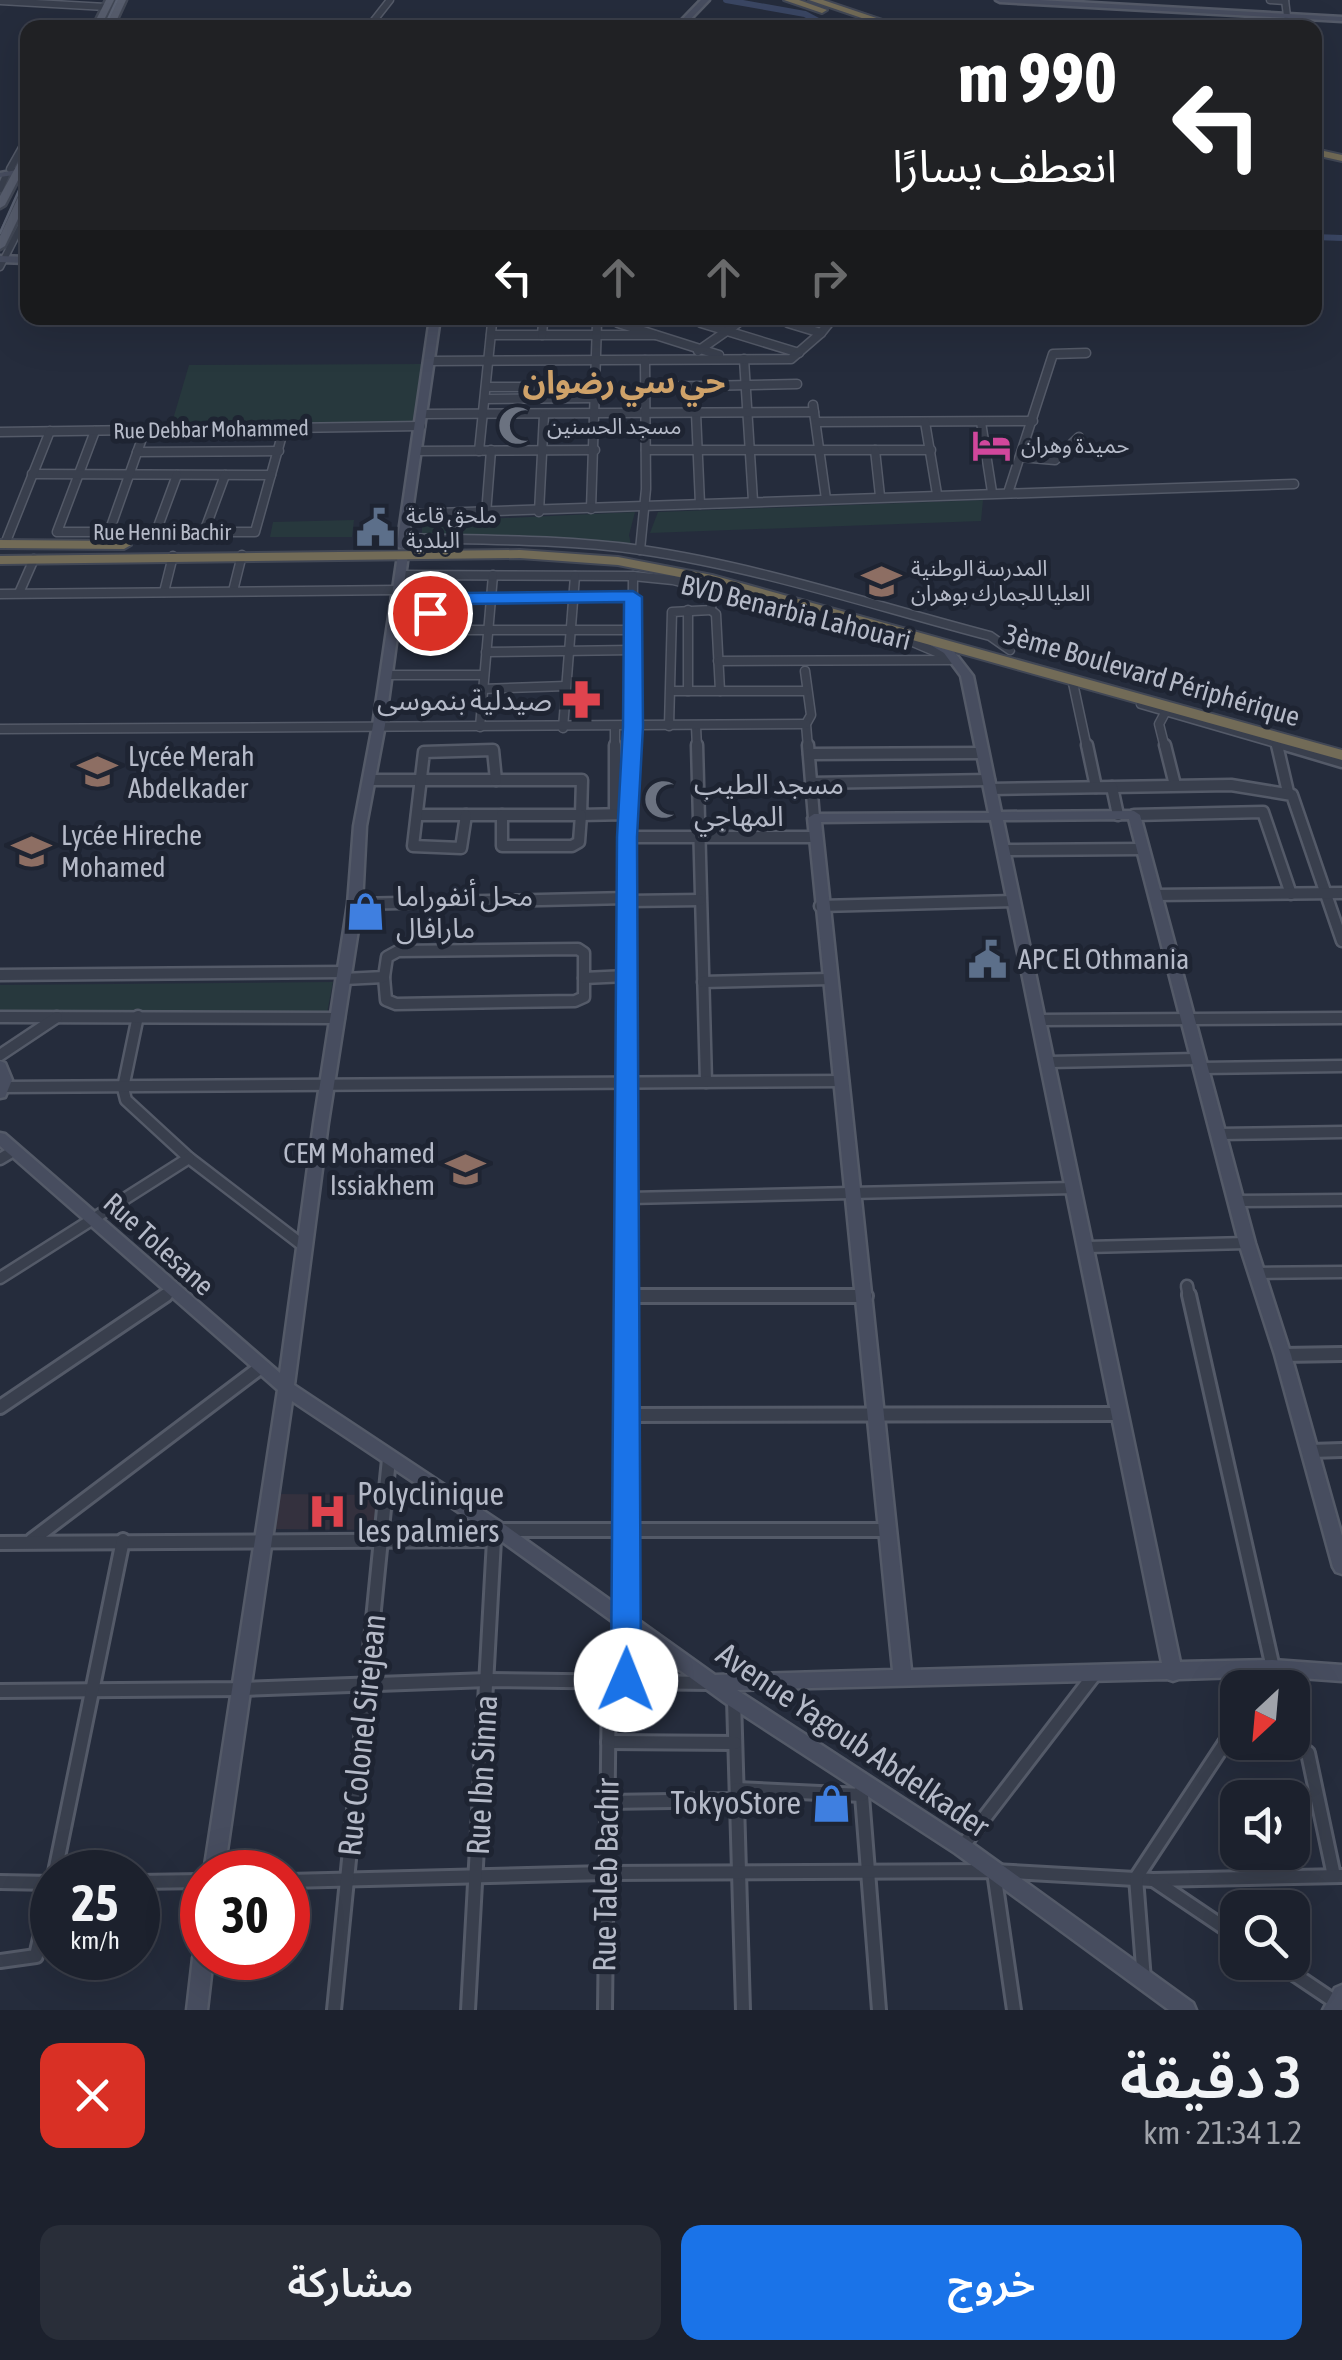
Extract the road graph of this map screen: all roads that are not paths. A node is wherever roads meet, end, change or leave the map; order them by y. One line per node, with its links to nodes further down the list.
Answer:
1 (390, 0): 15 (street)
2 (705, 0): 16 (street)
3 (789, 0): 17 (highway)
4 (814, 0): 12 (highway)
5 (840, 0): 12 (highway)
6 (1000, 0): 11 (street)
7 (1270, 0): 8 (street)
8 (1285, 0): 13 (street)
9 (0, 1): 10 (street)
10 (108, 4)
11 (1188, 5): 13 (street)
12 (847, 10): 18 (highway)
13 (1286, 16): 14 (street)
14 (1342, 19)
15 (374, 20)
16 (685, 20)
17 (851, 20)
18 (878, 20)
19 (20, 151): 20 (street)
20 (11, 174): 21 (street); 22 (main road)
21 (0, 190)
22 (0, 205)
23 (20, 218): 25 (main road)
24 (20, 221): 26 (street)
25 (0, 246)
26 (1, 262)
27 (434, 325): 52 (street)
28 (492, 325): 40 (street)
29 (543, 325): 41 (street)
30 (598, 325): 42 (street)
31 (624, 325): 36 (street)
32 (708, 325): 37 (street)
33 (736, 325): 37 (street)
34 (794, 325): 38 (street)
35 (827, 325): 38 (street)
36 (628, 326): 39 (street)
37 (728, 331): 43 (street); 44 (street)
38 (821, 333): 44 (street)
39 (654, 334): 42 (street); 43 (street)
40 (491, 335): 41 (street); 48 (street)
41 (542, 335): 42 (street)
42 (597, 335): 49 (street)
43 (700, 349): 46 (street); 51 (street)
44 (800, 353): 47 (street)
45 (1086, 353): 68 (street)
46 (731, 359): 47 (street); 51 (street)
47 (744, 359): 54 (street)
48 (489, 360): 49 (street); 52 (street); 55 (street)
49 (597, 360): 50 (street); 56 (street)
50 (645, 360): 51 (street); 57 (street)
51 (687, 360)
52 (430, 361): 67 (street)
53 (797, 384): 54 (street)
54 (746, 385): 57 (street); 60 (street)
55 (486, 387): 56 (street); 59 (street)
56 (596, 387): 58 (street)
57 (645, 387): 61 (street)
58 (595, 398): 59 (street); 66 (street)
59 (485, 399): 64 (street)
60 (748, 412): 62 (street, Rue Debbar Mohammed); 63 (street, Rue Debbar Mohammed); 83 (street)
61 (645, 413): 62 (street, Rue Debbar Mohammed); 66 (street, Rue Debbar Mohammed); 81 (street)
62 (696, 413): 82 (street)
63 (814, 413): 69 (street, Rue Debbar Mohammed); 84 (street)
64 (483, 414): 65 (street, Rue Debbar Mohammed); 67 (street, Rue Debbar Mohammed); 77 (street)
65 (544, 414): 66 (street, Rue Debbar Mohammed); 79 (street)
66 (594, 414): 80 (street)
67 (422, 420): 71 (street, Rue Debbar Mohammed); 87 (street)
68 (1032, 421): 70 (street, Rue Debbar Mohammed); 90 (street)
69 (925, 422): 70 (street, Rue Debbar Mohammed); 86 (street)
70 (981, 422): 98 (street)
71 (284, 428): 72 (street, Rue Debbar Mohammed); 89 (street)
72 (145, 430): 74 (street, Rue Debbar Mohammed); 88 (street)
73 (50, 431): 74 (street, Rue Debbar Mohammed); 75 (street, Rue Debbar Mohammed); 91 (street)
74 (95, 431): 92 (street, Rue Henni Bachir)
75 (0, 432)
76 (1079, 436): 90 (street)
77 (480, 450): 78 (street); 87 (street)
78 (491, 450): 79 (street); 109 (street)
79 (543, 450): 80 (street); 107 (street)
80 (595, 450): 106 (street)
81 (646, 450): 82 (street); 105 (street)
82 (697, 450): 83 (street); 104 (street)
83 (750, 450): 84 (street); 103 (street)
84 (820, 450): 85 (street); 102 (street)
85 (875, 450): 86 (street); 101 (street)
86 (932, 450): 100 (street)
87 (417, 451): 108 (street)
88 (137, 452): 89 (street); 93 (street)
89 (279, 452): 96 (street)
90 (1020, 456): 99 (street)
91 (32, 474): 92 (street); 114 (street)
92 (79, 474): 93 (street); 110 (street, Rue Henni Bachir)
93 (129, 474): 94 (street); 110 (street)
94 (177, 474): 95 (street); 111 (street)
95 (225, 475): 96 (street); 112 (street)
96 (271, 475): 112 (street, Rue Henni Bachir)
97 (1294, 484): 99 (street)
98 (992, 492): 99 (street); 100 (street)
99 (1008, 493)
100 (937, 494): 101 (street)
101 (880, 496): 102 (street)
102 (826, 498): 103 (street)
103 (753, 501): 104 (street)
104 (700, 504): 105 (street)
105 (646, 506): 106 (street); 115 (street)
106 (590, 509): 107 (street)
107 (539, 512): 109 (street)
108 (408, 514): 109 (street); 113 (street)
109 (486, 514)
110 (109, 532): 111 (street, Rue Henni Bachir)
111 (156, 532): 112 (street, Rue Henni Bachir)
112 (204, 532)
113 (403, 546): 115 (street); 116 (highway, 3ème Boulevard Périphérique); 118 (highway, 3ème Boulevard Périphérique); 123 (street); 139 (highway, 3ème Boulevard Périphérique); 143 (highway, 3ème Boulevard Périphérique)
114 (1, 550): 116 (highway, 3ème Boulevard Périphérique); 117 (highway); 119 (highway, 3ème Boulevard Périphérique)
115 (640, 550): 143 (street)
116 (178, 551): 117 (highway, 3ème Boulevard Périphérique); 118 (highway, 3ème Boulevard Périphérique); 126 (street)
117 (125, 556): 119 (highway, 3ème Boulevard Périphérique)
118 (242, 556): 125 (street)
119 (34, 560): 127 (street)
120 (493, 576): 121 (street, BVD Benarbia Lahouari); 123 (street, BVD Benarbia Lahouari); 130 (street)
121 (575, 576): 122 (street, BVD Benarbia Lahouari); 131 (street)
122 (633, 576): 124 (street, BVD Benarbia Lahouari); 129 (street)
123 (399, 582): 125 (street, BVD Benarbia Lahouari); 135 (street)
124 (712, 588): 133 (street); 144 (street, BVD Benarbia Lahouari)
125 (233, 591): 126 (street, BVD Benarbia Lahouari)
126 (164, 592): 127 (street, BVD Benarbia Lahouari)
127 (18, 593): 128 (street, BVD Benarbia Lahouari)
128 (0, 594)
129 (633, 597): 131 (street); 138 (street)
130 (491, 598): 131 (street); 134 (street); 136 (street)
131 (573, 598): 137 (street)
132 (688, 610): 133 (street); 156 (street); 157 (street)
133 (711, 610): 145 (street)
134 (430, 613)
135 (391, 630): 136 (street); 148 (street)
136 (488, 630): 137 (street); 142 (street)
137 (569, 630): 138 (street); 141 (street)
138 (633, 630): 140 (street)
139 (924, 637): 143 (highway, 3ème Boulevard Périphérique); 144 (street)
140 (633, 650): 141 (street); 165 (street)
141 (568, 651): 142 (street); 152 (street)
142 (486, 652): 149 (street)
143 (1004, 653): 146 (highway, 3ème Boulevard Périphérique); 150 (street); 169 (highway, 3ème Boulevard Périphérique)
144 (956, 660): 145 (street); 150 (street)
145 (718, 661): 154 (street)
146 (1036, 668): 151 (street); 172 (highway, 3ème Boulevard Périphérique)
147 (805, 671): 155 (street)
148 (385, 675): 149 (street); 160 (street)
149 (484, 675): 153 (street)
150 (967, 676): 170 (street)
151 (1073, 683): 158 (street); 179 (street)
152 (566, 686): 153 (street); 166 (street)
153 (482, 688): 163 (street)
154 (720, 691): 155 (street); 157 (street)
155 (806, 691): 159 (street)
156 (671, 692): 157 (street); 161 (street)
157 (688, 692)
158 (1166, 711): 168 (street); 178 (street)
159 (806, 724): 162 (street); 171 (street)
160 (379, 725): 163 (street); 167 (street); 173 (street)
161 (669, 726): 162 (street); 165 (street)
162 (696, 726): 193 (street)
163 (480, 727): 166 (street)
164 (615, 727): 165 (street); 166 (street); 185 (street)
165 (633, 727): 185 (street)
166 (563, 728)
167 (0, 729)
168 (1276, 743): 172 (street); 182 (street)
169 (1342, 744)
170 (982, 753): 171 (street); 177 (street)
171 (809, 754): 176 (street)
172 (1342, 758)
173 (369, 780): 174 (street); 204 (street)
174 (419, 780): 175 (street); 175 (street); 186 (street)
175 (496, 780): 184 (street)
176 (811, 782): 177 (street); 190 (street)
177 (990, 784): 179 (street); 191 (street)
178 (1175, 786): 180 (street); 181 (street)
179 (1096, 787): 180 (street)
180 (1112, 787): 189 (street)
181 (1257, 788): 182 (street); 183 (street)
182 (1288, 792): 197 (street)
183 (1263, 812): 189 (street); 199 (street)
184 (581, 814): 185 (street); 188 (street); 188 (street)
185 (622, 814): 192 (street)
186 (417, 815): 187 (street); 187 (street)
187 (466, 815): 188 (street)
188 (502, 815)
189 (1126, 815): 191 (street); 195 (street)
190 (814, 818): 191 (street); 194 (street)
191 (998, 818): 196 (street)
192 (627, 837): 193 (street); 201 (street)
193 (700, 837): 194 (street); 202 (street)
194 (815, 837): 205 (street)
195 (1142, 849): 196 (street); 200 (street)
196 (1006, 850): 203 (street)
197 (1324, 893): 198 (street); 199 (street); 206 (street)
198 (1342, 893)
199 (1292, 894): 200 (street)
200 (1154, 896): 220 (street)
201 (628, 900): 202 (street); 204 (street); 209 (street)
202 (700, 900): 213 (street)
203 (1014, 901): 205 (street); 219 (street)
204 (355, 904): 208 (street)
205 (820, 906): 212 (street)
206 (1342, 941)
207 (0, 975): 208 (street)
208 (344, 975): 210 (street); 217 (street)
209 (627, 976): 211 (street); 227 (street)
210 (384, 978): 211 (street); 211 (street)
211 (584, 978)
212 (830, 980): 213 (street); 226 (street)
213 (703, 982): 228 (street)
214 (138, 1016): 215 (street); 217 (street); 229 (street)
215 (57, 1017): 216 (street); 221 (street)
216 (0, 1018)
217 (339, 1018): 230 (street)
218 (1342, 1018): 220 (street)
219 (1040, 1020): 220 (street); 222 (street)
220 (1188, 1020): 223 (street)
221 (0, 1056)
222 (1050, 1062): 223 (street); 237 (street)
223 (1199, 1063): 225 (street); 233 (street)
224 (0, 1066): 231 (street)
225 (1342, 1066)
226 (842, 1081): 228 (street); 238 (street)
227 (628, 1082): 228 (street); 230 (street); 239 (street)
228 (706, 1082)
229 (124, 1084): 230 (street); 231 (street); 236 (street)
230 (327, 1084): 244 (street)
231 (2, 1090)
232 (1342, 1132): 233 (street)
233 (1219, 1134): 241 (street)
234 (0, 1138): 235 (street, Rue Tolesane)
235 (8, 1154): 242 (street, Rue Tolesane)
236 (190, 1158): 242 (street); 244 (street)
237 (1074, 1188): 238 (street); 245 (street)
238 (854, 1194): 239 (street); 252 (street)
239 (628, 1198): 251 (street)
240 (1342, 1200): 241 (street)
241 (1236, 1201): 243 (street)
242 (93, 1219): 248 (street); 250 (street, Rue Tolesane)
243 (1248, 1243): 245 (street); 247 (street)
244 (305, 1246): 256 (street)
245 (1087, 1247): 258 (street)
246 (1342, 1272): 247 (street)
247 (1256, 1274): 253 (street)
248 (0, 1278)
249 (1187, 1286): 274 (street)
250 (173, 1290): 255 (street, Rue Tolesane); 257 (street)
251 (628, 1296): 252 (street); 259 (street)
252 (866, 1296): 260 (street)
253 (1283, 1354): 254 (street); 261 (street)
254 (1342, 1354)
255 (261, 1367): 256 (street, Rue Tolesane); 271 (street)
256 (286, 1388): 263 (street, Avenue Yagoub Abdelkader); 267 (street)
257 (0, 1407)
258 (1117, 1414): 260 (street); 275 (street)
259 (627, 1415): 260 (street); 265 (street)
260 (878, 1416): 264 (street)
261 (1311, 1450): 262 (street); 272 (street)
262 (1342, 1450)
263 (389, 1459): 266 (street, Avenue Yagoub Abdelkader); 268 (street, Rue Colonel Sirejean)
264 (885, 1530): 265 (street); 277 (street)
265 (629, 1532): 266 (street); 273 (street)
266 (496, 1535): 268 (street); 273 (street, Avenue Yagoub Abdelkader); 279 (street, Rue Ibn Sinna)
267 (264, 1539): 268 (street); 269 (street); 285 (street)
268 (382, 1539): 282 (street, Rue Colonel Sirejean)
269 (123, 1540): 271 (street); 284 (street)
270 (1, 1541): 271 (street)
271 (31, 1541)
272 (1342, 1566)
273 (627, 1624): 280 (street); 283 (street, Avenue Yagoub Abdelkader)
274 (1272, 1668): 275 (street); 276 (street)
275 (1173, 1673): 278 (street)
276 (1342, 1673)
277 (903, 1676): 278 (street); 283 (street)
278 (1094, 1676): 295 (street)
279 (488, 1680): 281 (street); 282 (street); 303 (street, Rue Ibn Sinna)
280 (626, 1680): 281 (street); 283 (street)
281 (608, 1681): 288 (street, Rue Taleb Bachir)
282 (366, 1683): 285 (street); 305 (street, Rue Colonel Sirejean)
283 (713, 1683): 287 (street, Avenue Yagoub Abdelkader)
284 (94, 1688): 285 (street); 286 (street); 296 (street)
285 (242, 1689): 297 (street)
286 (0, 1691)
287 (734, 1699): 289 (street); 292 (street, Avenue Yagoub Abdelkader)
288 (608, 1742): 289 (street); 294 (street, Rue Taleb Bachir)
289 (736, 1743): 293 (street)
290 (1220, 1752): 304 (street)
291 (1310, 1760): 302 (street)
292 (861, 1789): 293 (street); 295 (street, Avenue Yagoub Abdelkader); 301 (street)
293 (737, 1795): 294 (street); 300 (street)
294 (606, 1802): 299 (street, Rue Taleb Bachir)
295 (962, 1847): 298 (street, Avenue Yagoub Abdelkader)
296 (60, 1850)
297 (217, 1850)
298 (994, 1871): 301 (street); 304 (street); 315 (street, Avenue Yagoub Abdelkader); 323 (street)
299 (606, 1873): 300 (street); 303 (street); 320 (street, Rue Taleb Bachir)
300 (738, 1873): 301 (street); 321 (street)
301 (868, 1873): 322 (street)
302 (1338, 1876): 306 (street)
303 (476, 1878): 305 (street); 319 (street, Rue Ibn Sinna)
304 (1136, 1878): 306 (street); 315 (street)
305 (348, 1880): 307 (street); 318 (street, Rue Colonel Sirejean)
306 (1153, 1880): 310 (street)
307 (310, 1881)
308 (0, 1882): 309 (street)
309 (30, 1883)
310 (1220, 1924)
311 (30, 1957): 312 (street)
312 (0, 1961)
313 (200, 1980): 317 (street)
314 (1303, 1980): 316 (street)
315 (1144, 1981): 324 (street, Avenue Yagoub Abdelkader)
316 (1337, 2003)
317 (196, 2010)
318 (334, 2010)
319 (468, 2010)
320 (605, 2010)
321 (742, 2010)
322 (880, 2010)
323 (1014, 2010)
324 (1186, 2010)

